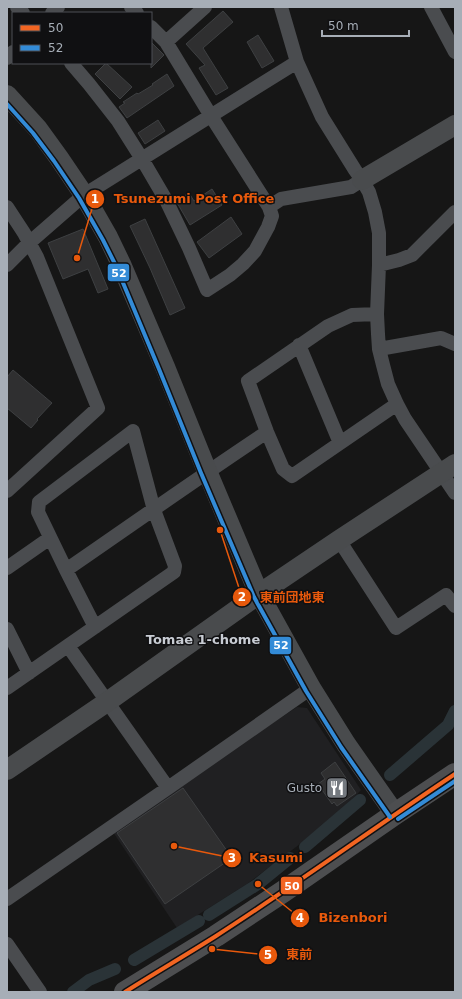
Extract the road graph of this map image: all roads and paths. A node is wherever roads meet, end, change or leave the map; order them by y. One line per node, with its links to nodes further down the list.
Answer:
1 (206, 7): 5 (street)
2 (281, 7): 7 (street)
3 (431, 7): 6 (street)
4 (152, 28): 5 (street)
5 (166, 42): 10 (street)
6 (455, 52)
7 (297, 62): 10 (street); 13 (street)
8 (72, 64): 12 (street)
9 (7, 95): 14 (street)
10 (211, 116): 12 (street); 16 (street)
11 (455, 126): 13 (street)
12 (142, 159): 14 (street); 16 (street)
13 (362, 180): 16 (street); 19 (street)
14 (84, 195): 18 (street); 29 (street)
15 (7, 207): 18 (street)
16 (269, 207)
17 (455, 212): 19 (street)
18 (29, 243): 20 (street); 30 (street)
19 (379, 265): 21 (street)
20 (7, 266)
21 (377, 314): 23 (street); 24 (street)
22 (455, 344): 24 (street)
23 (299, 345): 26 (street); 27 (street)
24 (379, 349): 25 (street)
25 (397, 404): 27 (street); 28 (street)
26 (267, 432): 27 (street); 29 (street)
27 (340, 443)
28 (448, 469): 31 (street); 34 (street)
29 (207, 471): 32 (street); 37 (street)
30 (7, 491)
31 (455, 493)
32 (154, 510): 33 (street); 36 (street); 39 (street)
33 (50, 538): 35 (street); 36 (street)
34 (339, 540): 37 (street); 38 (street)
35 (7, 568)
36 (66, 570): 39 (street)
37 (259, 594): 44 (street); 45 (street)
38 (455, 606)
39 (96, 627): 41 (street)
40 (7, 629): 42 (street)
41 (68, 646): 42 (street); 45 (street)
42 (29, 673): 43 (street)
43 (7, 688)
44 (311, 688): 48 (street); 49 (street)
45 (107, 702): 46 (street); 48 (street)
46 (7, 770)
47 (455, 774): 49 (highway)
48 (168, 788): 50 (street)
49 (395, 814): 53 (highway)
50 (7, 899)
51 (7, 944): 52 (street)
52 (40, 992)
53 (125, 992)

